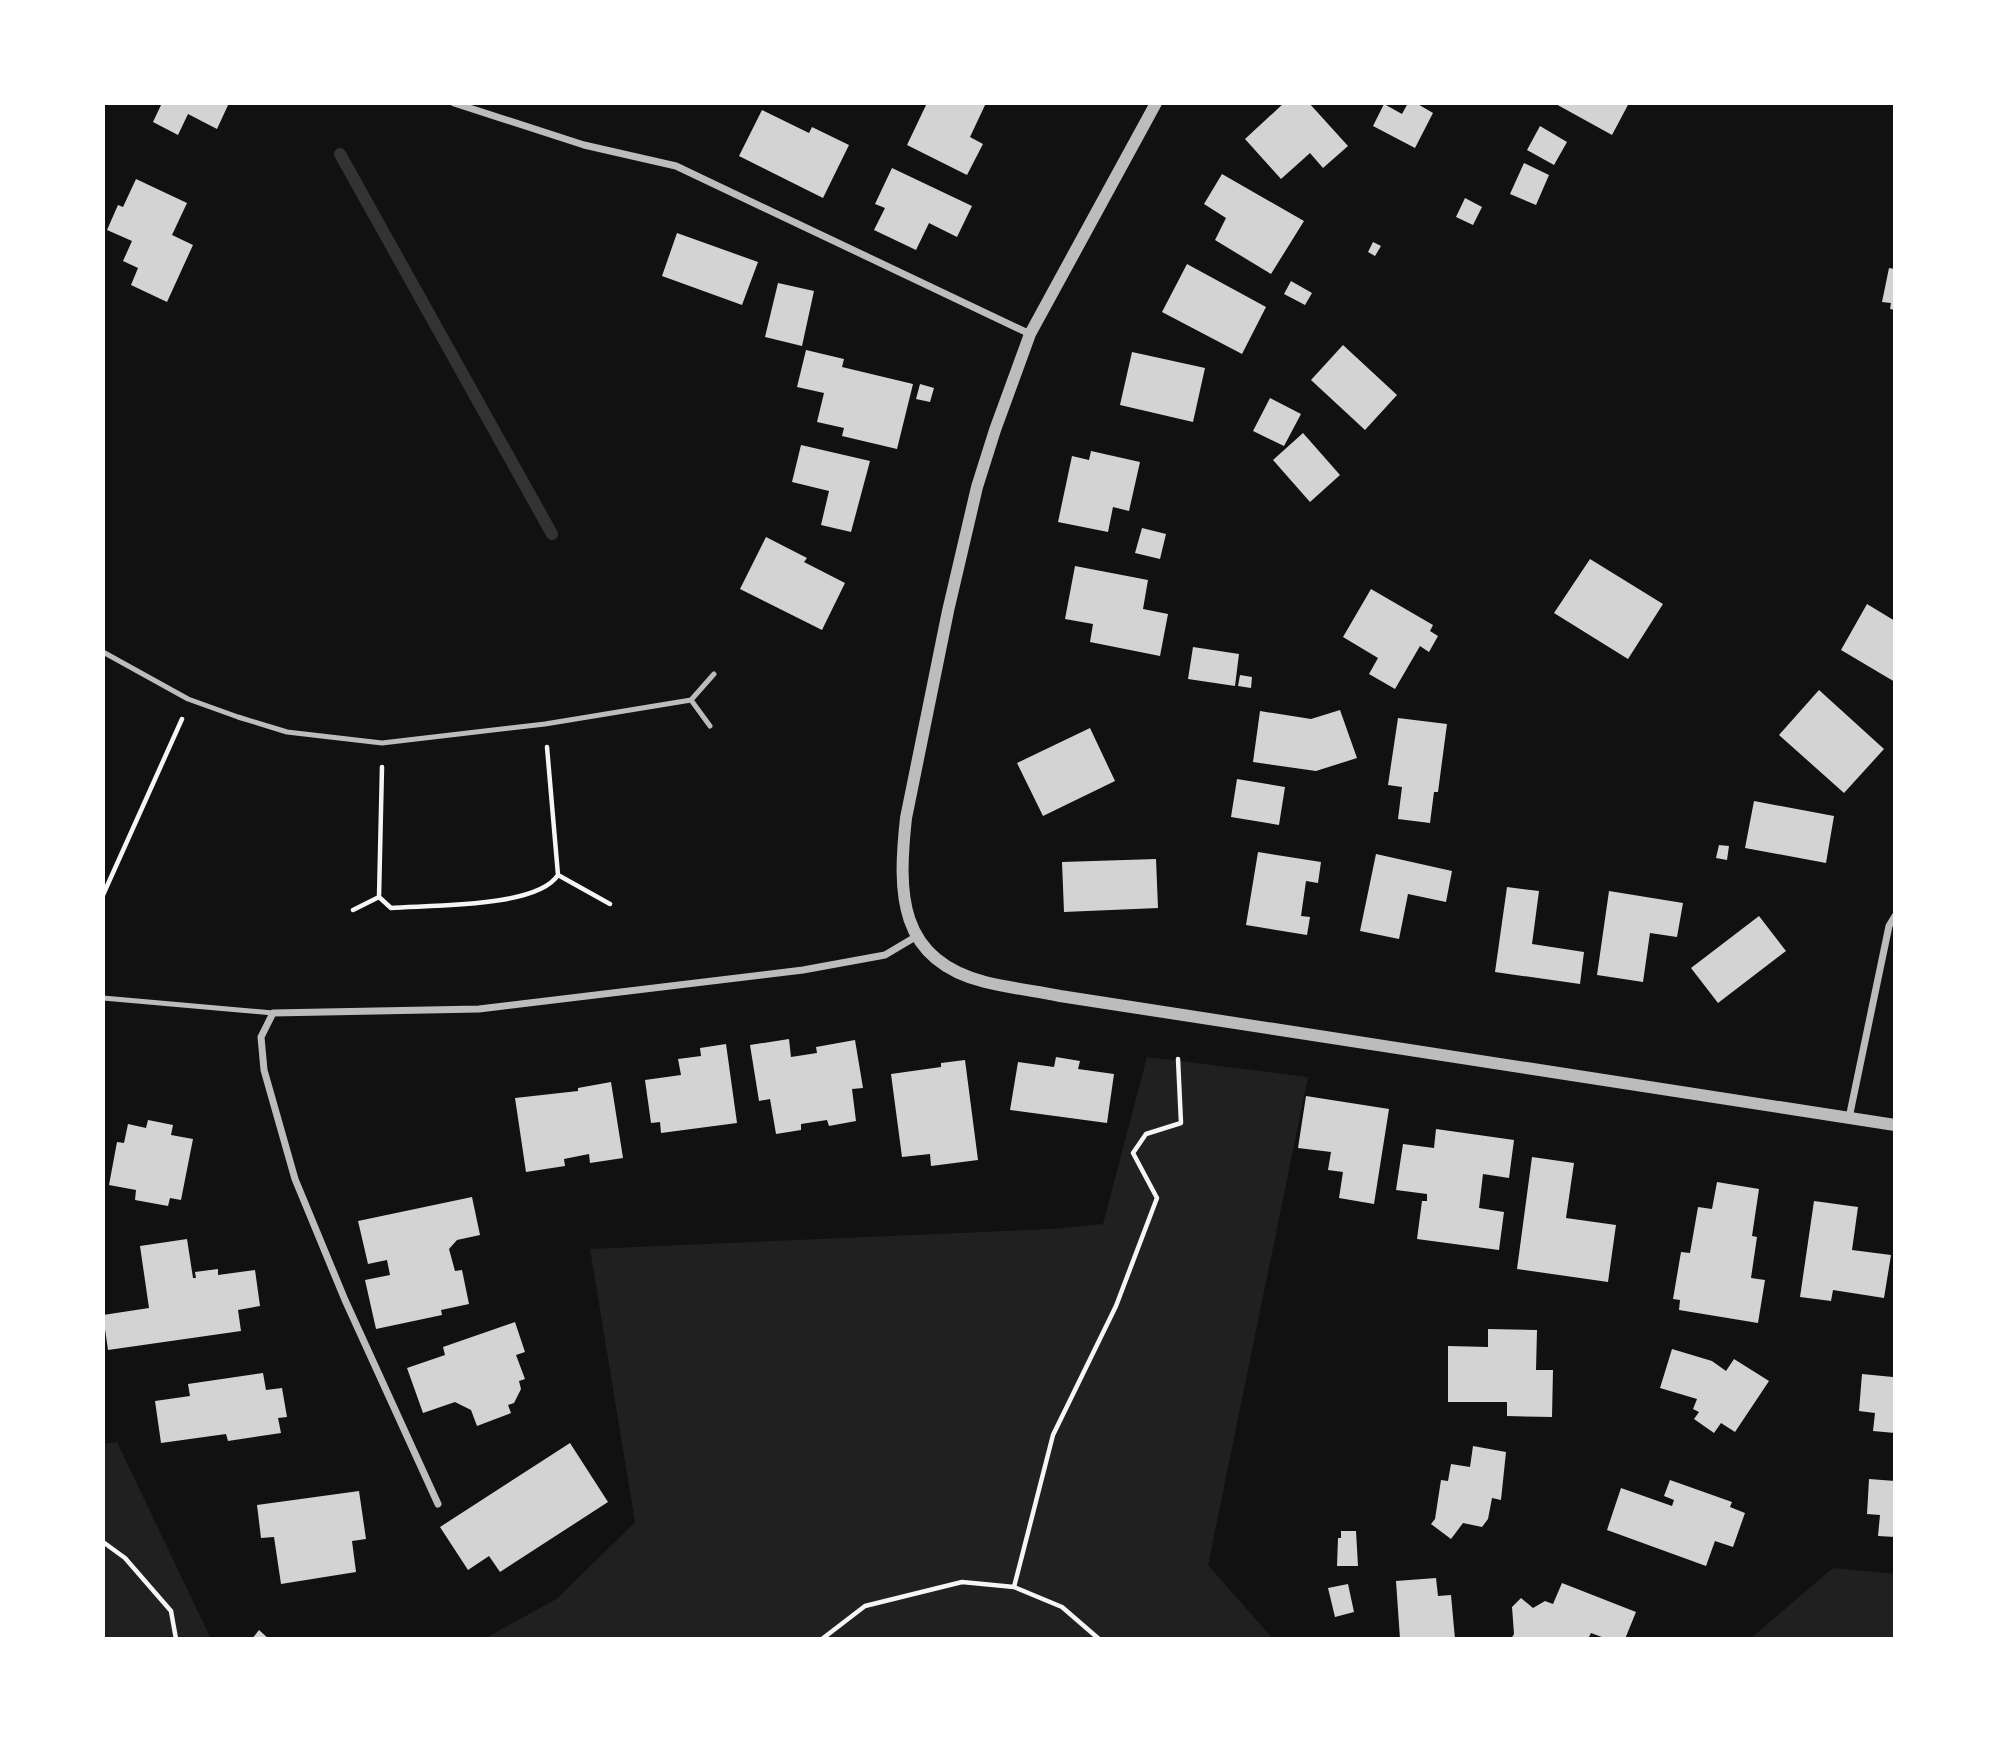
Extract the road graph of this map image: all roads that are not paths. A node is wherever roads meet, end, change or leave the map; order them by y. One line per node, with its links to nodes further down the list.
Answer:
1 (454, 103): 3 (street)
2 (1156, 103): 3 (street)
3 (1030, 334): 9 (street)
4 (103, 652): 6 (lane)
5 (714, 674): 6 (lane)
6 (691, 700): 7 (lane)
7 (710, 726)
8 (1895, 916): 12 (street)
9 (917, 936): 11 (street); 12 (street)
10 (103, 998): 11 (lane)
11 (273, 1013): 14 (street)
12 (1849, 1118): 13 (street)
13 (1895, 1125)
14 (438, 1504)

